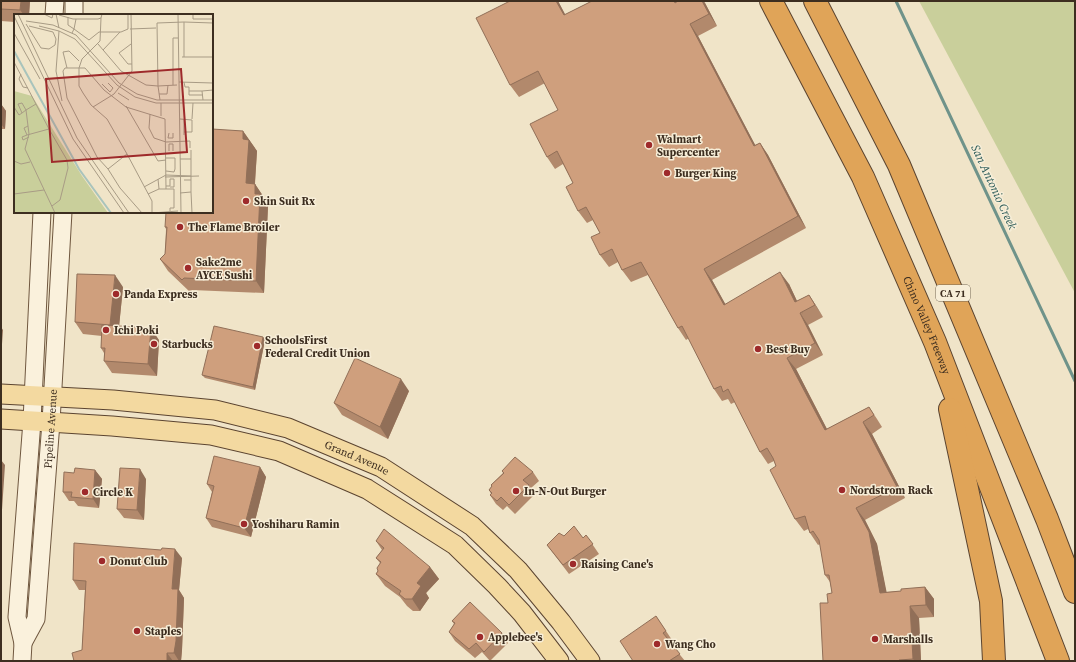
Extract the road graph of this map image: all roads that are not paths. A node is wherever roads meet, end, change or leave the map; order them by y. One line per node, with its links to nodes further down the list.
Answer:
1 (55, 1): 5 (main road)
2 (74, 1): 6 (main road)
3 (771, 1): 9 (highway, Chino Valley Freeway)
4 (815, 1): 16 (highway, CA 71)
5 (54, 14)
6 (74, 14)
7 (42, 213): 11 (main road, Pipeline Avenue)
8 (63, 213): 12 (main road, Pipeline Avenue)
9 (935, 342): 23 (highway); 24 (highway, Chino Valley Freeway)
10 (1, 394): 11 (main road, Grand Avenue)
11 (33, 396): 12 (main road, Grand Avenue); 14 (main road, Pipeline Avenue)
12 (52, 398): 15 (main road, Pipeline Avenue); 22 (main road, Grand Avenue)
13 (1, 419): 14 (main road)
14 (32, 421): 15 (main road); 19 (main road, Pipeline Avenue)
15 (51, 422): 19 (main road, Pipeline Avenue); 21 (main road)
16 (1047, 519): 17 (highway); 18 (highway, CA 71)
17 (1075, 551)
18 (1075, 592)
19 (23, 643): 20 (main road, Pipeline Avenue)
20 (22, 661)
21 (559, 661)
22 (590, 661)
23 (994, 661)
24 (1058, 661)

